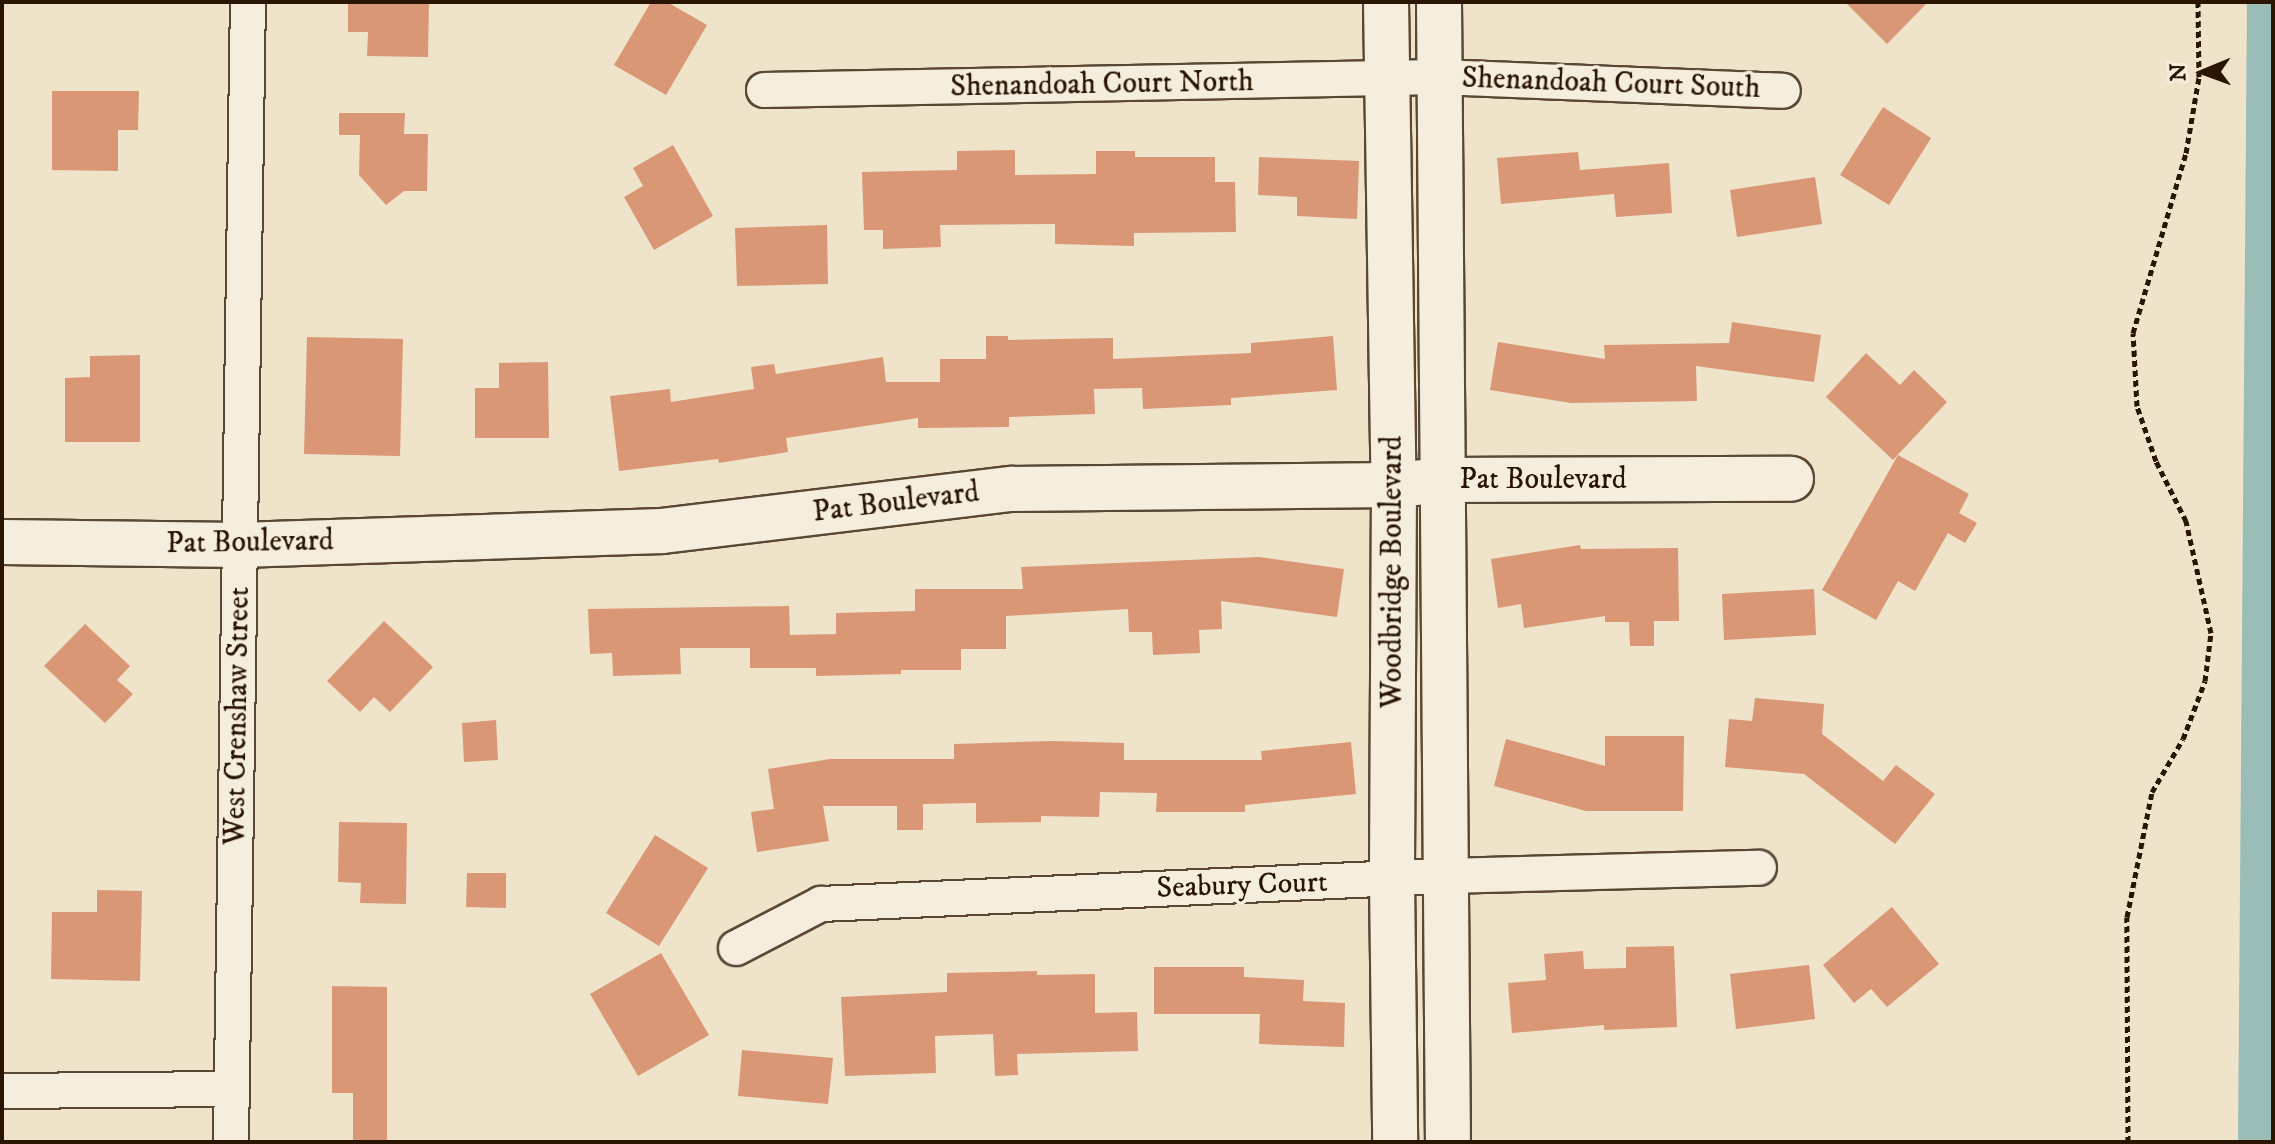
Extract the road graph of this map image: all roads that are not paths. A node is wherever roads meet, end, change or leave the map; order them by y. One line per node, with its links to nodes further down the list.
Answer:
1 (248, 2): 12 (street, West Crenshaw Street)
2 (1386, 2): 5 (street, Woodbridge Boulevard)
3 (1439, 2): 4 (street, Woodbridge Boulevard)
4 (1439, 77): 5 (street, Shenandoah Court North); 7 (street, Shenandoah Court South); 9 (street, Woodbridge Boulevard)
5 (1385, 80): 6 (street, Shenandoah Court North); 10 (street, Woodbridge Boulevard)
6 (764, 90)
7 (1783, 91)
8 (1791, 479): 9 (street, Pat Boulevard)
9 (1446, 480): 10 (street, Pat Boulevard); 14 (street, Woodbridge Boulevard)
10 (1394, 485): 12 (street, Pat Boulevard); 15 (street, Woodbridge Boulevard)
11 (2, 542): 12 (street, Pat Boulevard)
12 (240, 545): 17 (street, West Crenshaw Street)
13 (1759, 868): 14 (street, Seabury Court)
14 (1445, 876): 15 (street, Seabury Court); 21 (street, Woodbridge Boulevard)
15 (1392, 880): 16 (street, Seabury Court); 20 (street, Woodbridge Boulevard)
16 (736, 948)
17 (232, 1089): 18 (street); 19 (street, West Crenshaw Street)
18 (2, 1091)
19 (231, 1142)
20 (1395, 1142)
21 (1448, 1142)

